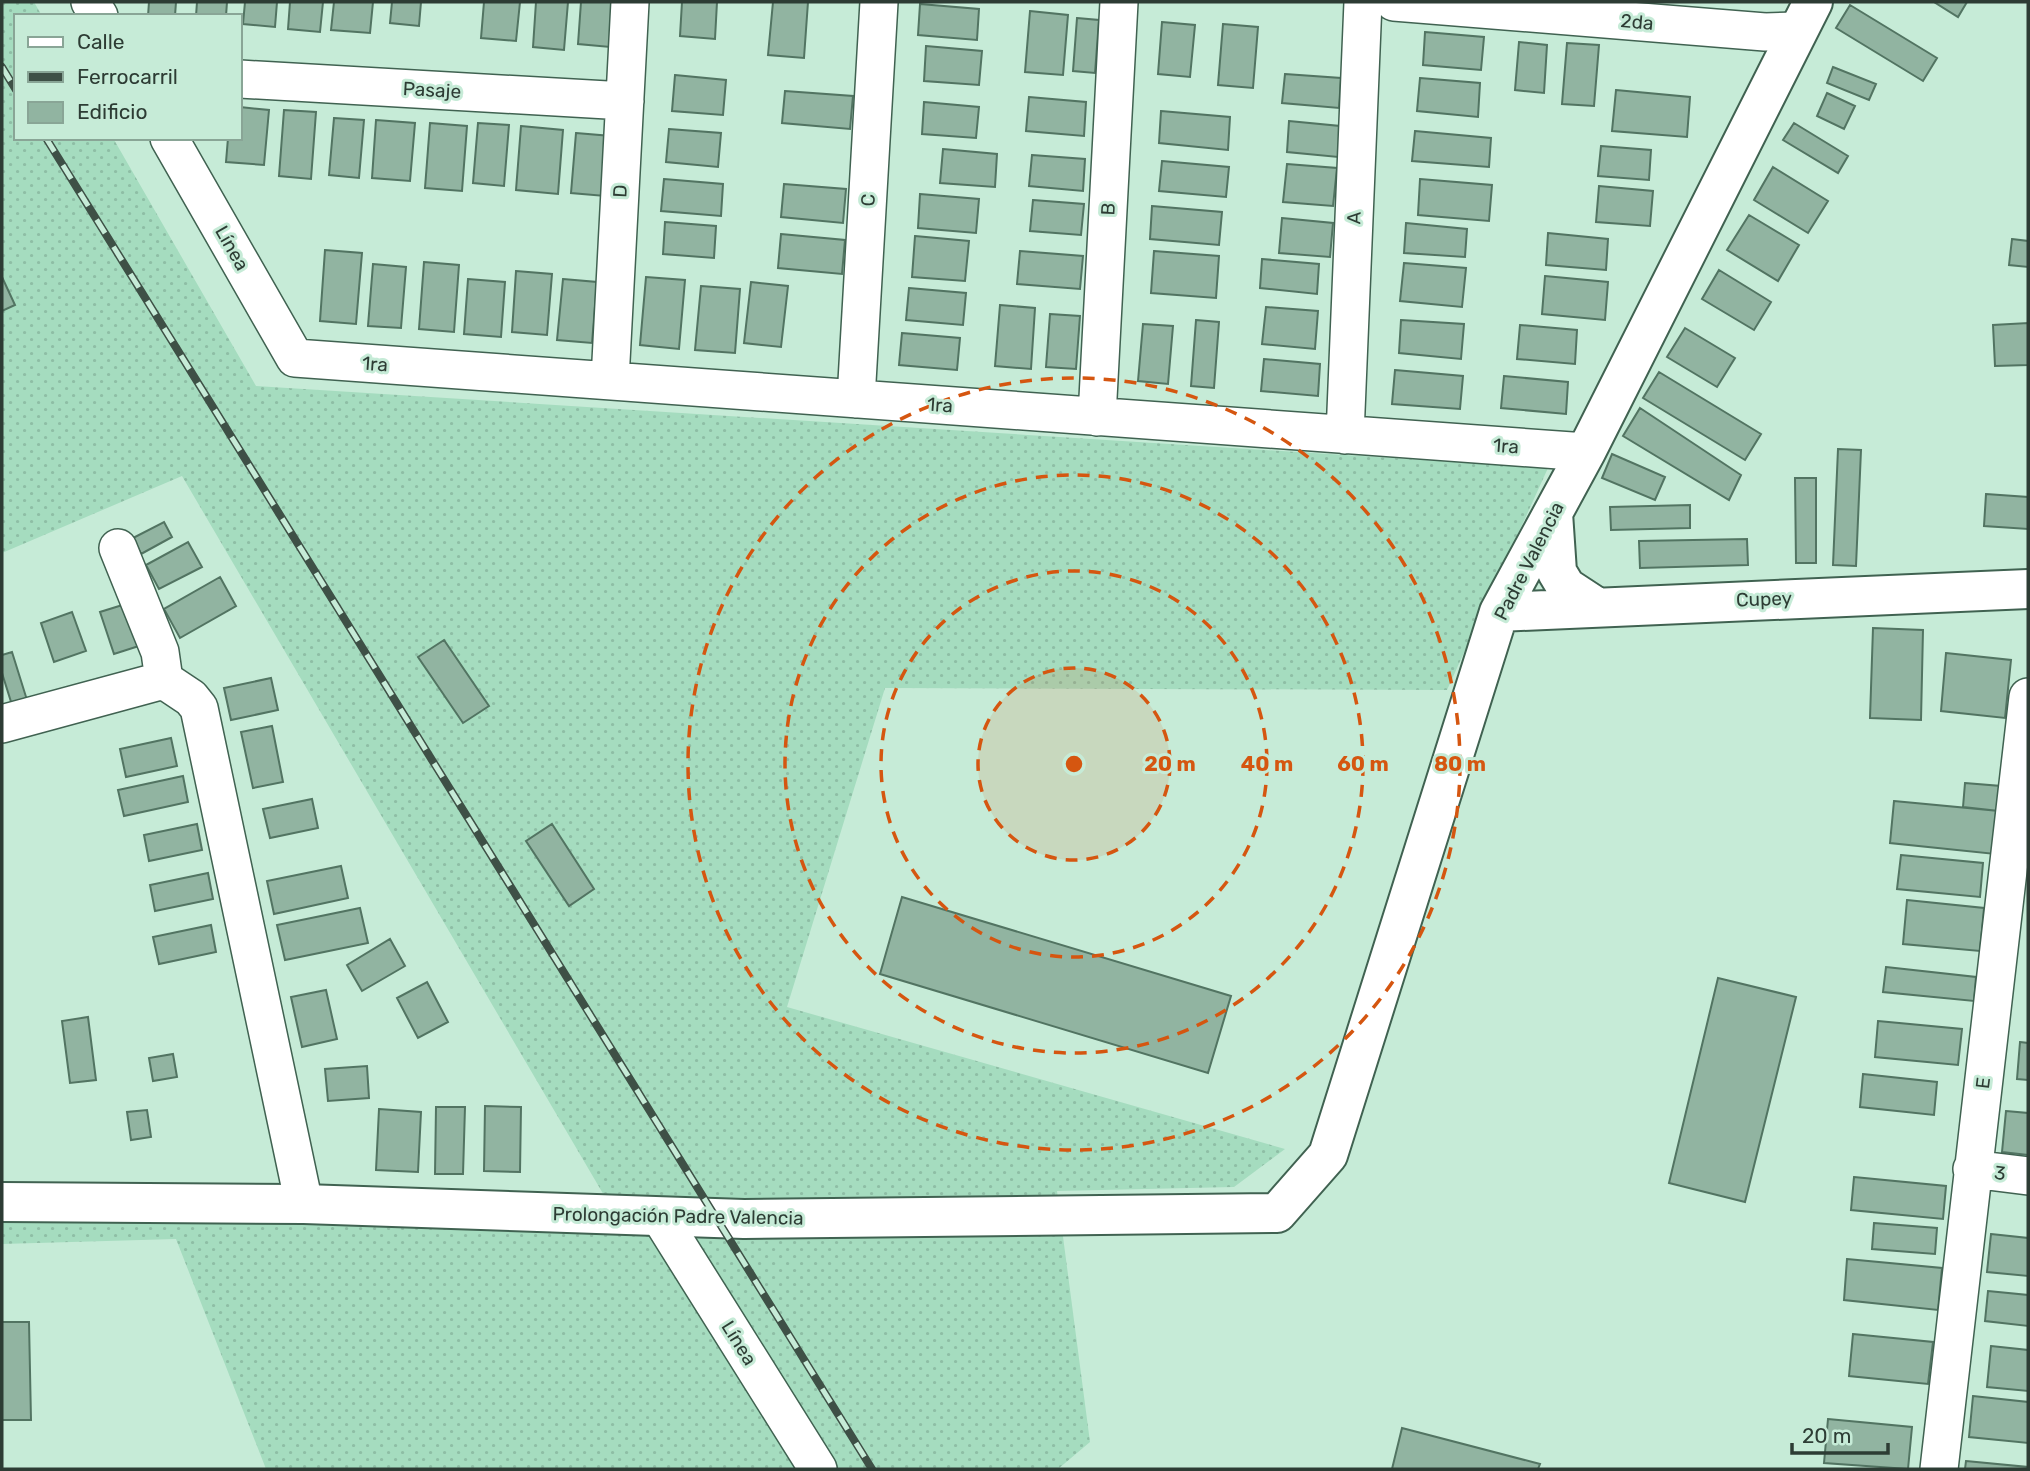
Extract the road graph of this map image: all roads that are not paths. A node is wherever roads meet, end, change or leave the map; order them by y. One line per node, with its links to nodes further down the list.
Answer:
1 (630, 2): 8 (street, D)
2 (879, 2): 12 (street, C)
3 (1119, 2): 13 (street, B)
4 (1363, 2): 14 (street, A)
5 (1394, 2): 6 (street, 2da)
6 (1805, 17): 15 (street, Padre Valencia)
7 (242, 79): 8 (street, Pasaje)
8 (625, 101): 11 (street, D)
9 (170, 140): 10 (street, Línea)
10 (295, 358): 11 (street, 1ra)
11 (610, 380): 12 (street, 1ra)
12 (856, 398): 13 (street, 1ra)
13 (1097, 416): 14 (street, 1ra)
14 (1345, 435): 15 (street, 1ra)
15 (1586, 452): 16 (street, Padre Valencia)
16 (1553, 513): 19 (street); 20 (street, Padre Valencia)
17 (118, 548): 21 (street)
18 (2028, 589): 19 (street, Cupey)
19 (1595, 606): 20 (street, Cupey)
20 (1499, 612): 24 (street, Padre Valencia)
21 (164, 680): 23 (street); 28 (street)
22 (2028, 697): 25 (street, E)
23 (2, 724)
24 (1328, 1155): 29 (street, Prolongación Padre Valencia)
25 (1972, 1169): 26 (street, 3); 31 (street, E)
26 (2028, 1176)
27 (2, 1202): 28 (street, Prolongación Padre Valencia)
28 (304, 1204): 29 (street, Prolongación Padre Valencia)
29 (660, 1217): 30 (street, Línea)
30 (818, 1469)
31 (1939, 1469)

